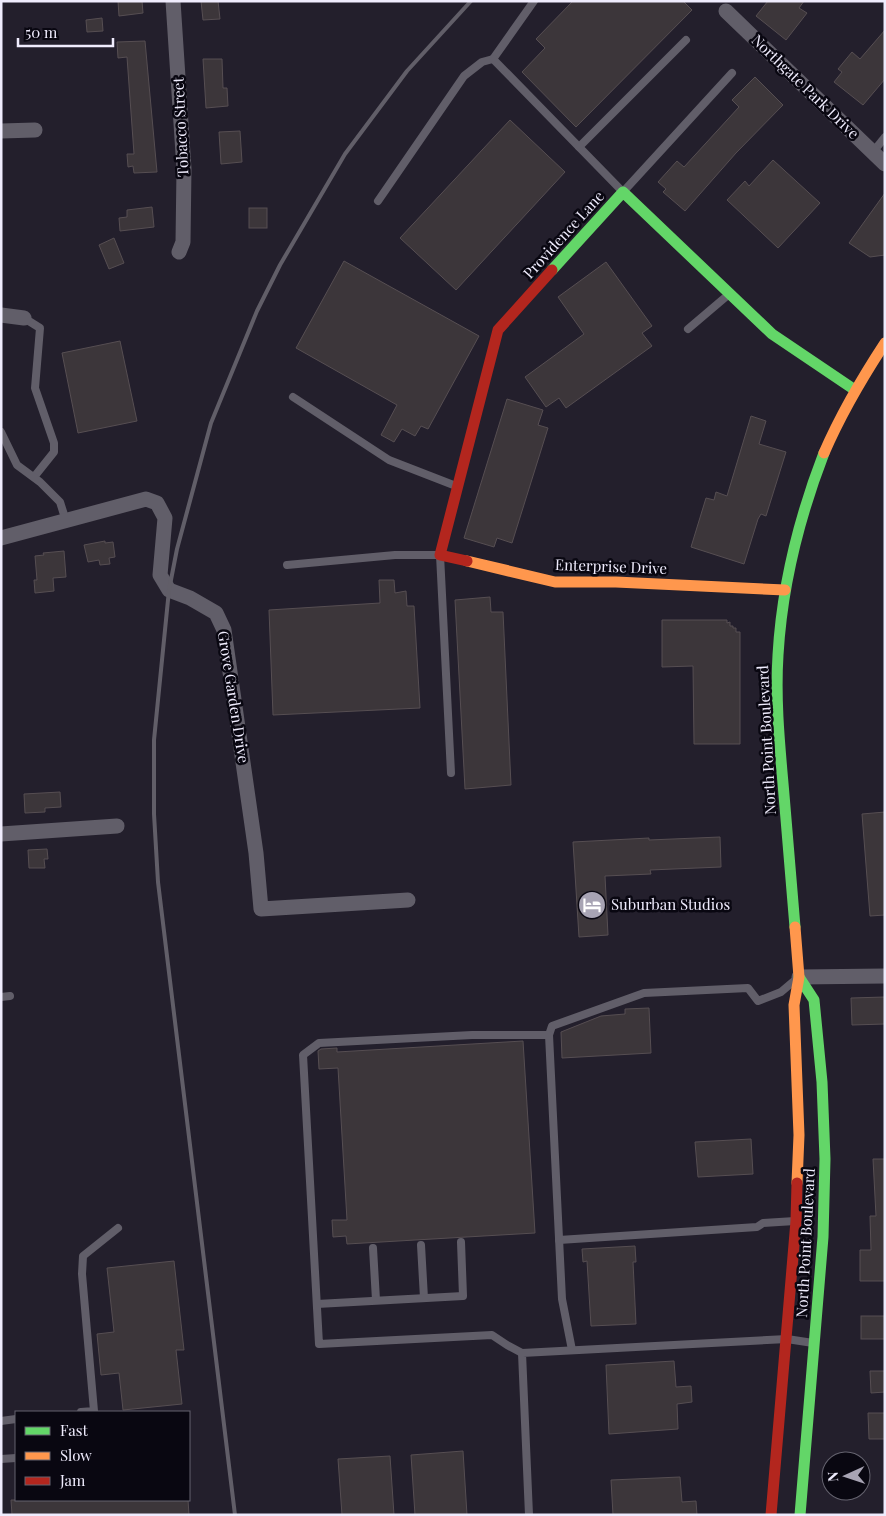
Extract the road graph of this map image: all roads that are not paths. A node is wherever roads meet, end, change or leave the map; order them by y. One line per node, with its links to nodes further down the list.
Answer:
1 (173, 1): 15 (street, Tobacco Street)
2 (534, 1): 5 (lane)
3 (726, 6): 11 (street, Northgate Park Drive)
4 (686, 40): 10 (lane)
5 (493, 59): 10 (lane); 14 (lane)
6 (732, 73): 13 (lane)
7 (1, 130): 8 (street)
8 (35, 130)
9 (885, 137): 11 (lane)
10 (579, 147): 13 (lane)
11 (873, 152): 12 (street, Northgate Park Drive)
12 (885, 164)
13 (623, 192): 16 (main road, Providence Lane); 25 (main road, Providence Lane)
14 (378, 201)
15 (178, 252)
16 (730, 294): 19 (lane); 21 (main road, Providence Lane)
17 (1, 315): 18 (street)
18 (24, 318): 24 (lane)
19 (688, 329)
20 (885, 343): 21 (main road, North Point Boulevard)
21 (855, 390): 30 (main road, North Point Boulevard)
22 (292, 397): 25 (lane)
23 (1, 432): 24 (lane)
24 (34, 477): 26 (lane)
25 (457, 487): 28 (main road, Providence Lane)
26 (66, 521): 27 (street, Grove Garden Drive); 34 (street, Grove Garden Drive)
27 (1, 538)
28 (440, 555): 29 (lane); 30 (main road, Enterprise Drive); 31 (lane)
29 (287, 565)
30 (784, 590): 36 (main road, North Point Boulevard)
31 (451, 773)
32 (117, 826): 33 (street)
33 (1, 834)
34 (408, 900)
35 (885, 976): 36 (street)
36 (799, 977): 39 (lane); 40 (main road, North Point Boulevard); 50 (main road, North Point Boulevard)
37 (10, 996): 38 (lane)
38 (1, 997)
39 (549, 1035): 42 (lane); 48 (lane)
40 (796, 1221): 42 (lane); 49 (main road, North Point Boulevard)
41 (118, 1228): 53 (lane)
42 (559, 1240): 51 (lane)
43 (461, 1242): 46 (lane)
44 (421, 1245): 46 (lane)
45 (373, 1248): 47 (lane)
46 (424, 1298): 47 (lane)
47 (376, 1300): 48 (lane)
48 (317, 1304): 52 (lane)
49 (787, 1339): 50 (lane); 51 (lane); 59 (main road, North Point Boulevard)
50 (814, 1343): 60 (main road, North Point Boulevard)
51 (572, 1350): 52 (lane)
52 (522, 1353): 58 (lane)
53 (94, 1411)
54 (15, 1420): 55 (lane)
55 (1, 1421)
56 (15, 1458): 57 (lane)
57 (1, 1459)
58 (529, 1515)
59 (771, 1515)
60 (800, 1515)

